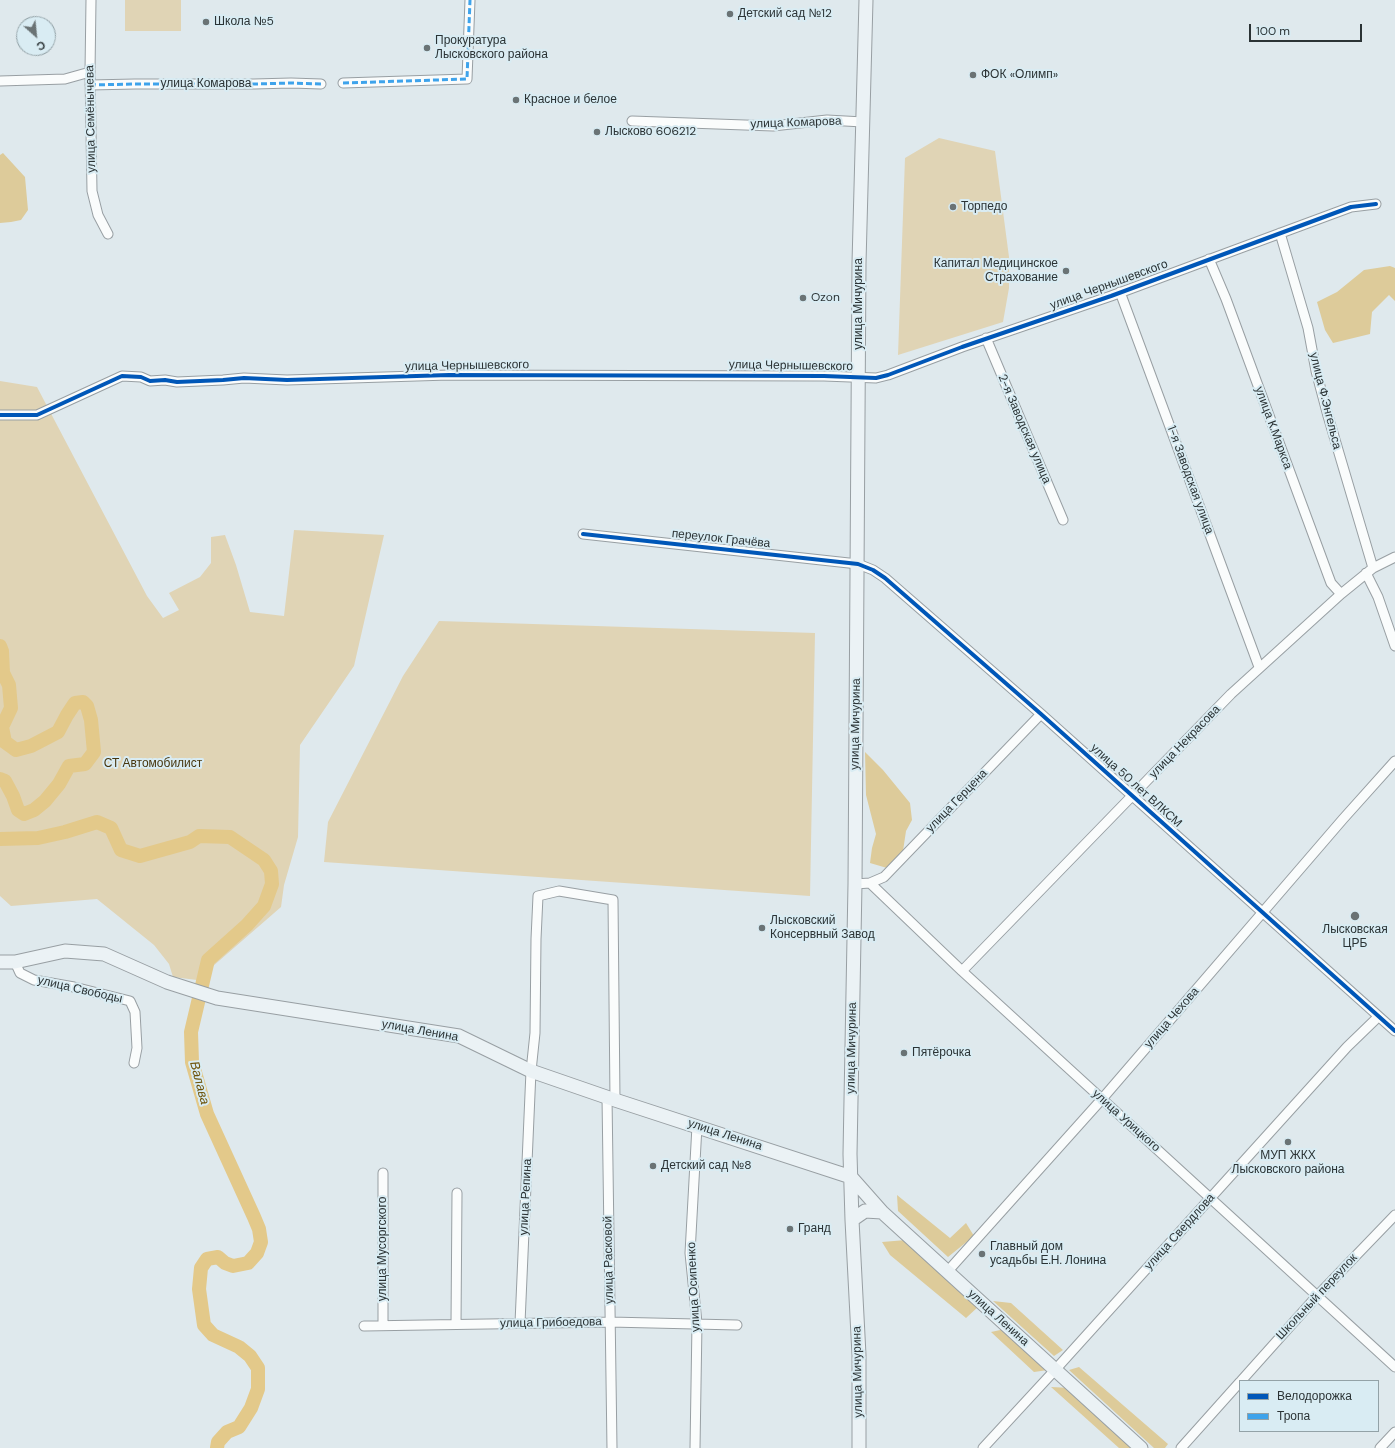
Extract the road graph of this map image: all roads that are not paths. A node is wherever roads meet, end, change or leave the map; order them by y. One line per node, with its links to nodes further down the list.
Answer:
1 (91, 0): 4 (street, улица Семёнычева)
2 (470, 0): 6 (street)
3 (866, 0): 10 (main road, улица Мичурина)
4 (90, 72): 5 (street); 8 (street, улица Семёнычева)
5 (0, 81)
6 (343, 83)
7 (321, 84): 8 (street, улица Комарова)
8 (90, 85): 13 (street, улица Семёнычева)
9 (632, 121): 10 (street, улица Комарова)
10 (863, 122): 17 (main road, улица Мичурина)
11 (1376, 204): 12 (street, улица Чернышевского)
12 (1280, 233): 14 (street, улица Чернышевского); 23 (street, улица Ф.Энгельса)
13 (108, 234)
14 (1209, 259): 15 (street, улица Чернышевского); 24 (street, улица К.Маркса)
15 (1120, 292): 16 (street, улица Чернышевского); 26 (street, 1-я Заводская улица)
16 (986, 338): 17 (street, улица Чернышевского); 19 (street, 2-я Заводская улица)
17 (859, 377): 18 (street, улица Чернышевского); 22 (main road, улица Мичурина)
18 (0, 415)
19 (1062, 520)
20 (583, 534): 22 (street, переулок Грачёва)
21 (1395, 557): 23 (street, улица Некрасова)
22 (858, 564): 27 (street, улица 50 лет ВЛКСМ); 31 (main road, улица Мичурина)
23 (1369, 571): 24 (street, улица Некрасова); 25 (street, улица Ф.Энгельса)
24 (1341, 594): 26 (street, улица Некрасова)
25 (1395, 646)
26 (1259, 667): 29 (street, улица Некрасова)
27 (1041, 714): 29 (street, улица 50 лет ВЛКСМ); 30 (street, улица Герцена)
28 (1395, 761): 33 (street, улица Чехова)
29 (1132, 795): 33 (street, улица 50 лет ВЛКСМ); 36 (street, улица Некрасова)
30 (870, 883): 31 (street); 36 (street, улица Урицкого)
31 (854, 884): 45 (main road, улица Мичурина)
32 (613, 900): 40 (street, улица Репина); 41 (street, улица Расковой)
33 (1263, 912): 37 (street, улица 50 лет ВЛКСМ); 42 (street, улица Чехова)
34 (0, 962): 35 (main road)
35 (15, 962): 39 (street, улица Свободы); 40 (main road, улица Ленина)
36 (962, 971): 42 (street, улица Урицкого)
37 (1378, 1016): 38 (street, улица 50 лет ВЛКСМ); 47 (street, улица Свердлова)
38 (1395, 1031)
39 (134, 1063)
40 (531, 1070): 41 (main road, улица Ленина); 54 (street, улица Репина)
41 (611, 1098): 43 (main road, улица Ленина); 53 (street, улица Расковой)
42 (1102, 1100): 47 (street, улица Урицкого); 51 (street, улица Чехова)
43 (697, 1126): 45 (main road, улица Ленина); 55 (street, улица Осипенко)
44 (383, 1173): 57 (street, улица Мусоргского)
45 (851, 1177): 48 (main road, улица Ленина); 50 (main road, улица Мичурина)
46 (457, 1192): 56 (street)
47 (1210, 1198): 52 (street, улица Урицкого); 61 (street, улица Свердлова)
48 (882, 1212): 50 (main road); 51 (main road, улица Ленина)
49 (1395, 1215): 52 (street, Школьный переулок)
50 (852, 1220): 67 (main road, улица Мичурина)
51 (947, 1272): 61 (main road, улица Ленина)
52 (1317, 1296): 60 (street, улица Урицкого); 62 (street, Школьный переулок)
53 (610, 1322): 54 (street, улица Грибоедова); 55 (street, улица Грибоедова); 65 (street, улица Расковой)
54 (520, 1323): 56 (street, улица Грибоедова)
55 (697, 1323): 58 (street, улица Грибоедова); 66 (street, улица Осипенко)
56 (456, 1324): 57 (street, улица Грибоедова)
57 (383, 1325): 59 (street, улица Грибоедова)
58 (737, 1325)
59 (364, 1326)
60 (1395, 1367)
61 (1055, 1370): 68 (street, улица Свердлова); 69 (main road, улица Ленина)
62 (1242, 1380)
63 (1239, 1383): 70 (street, Школьный переулок)
64 (1395, 1432): 71 (street)
65 (612, 1448)
66 (695, 1448)
67 (859, 1448)
68 (983, 1448)
69 (1141, 1448)
70 (1181, 1448)
71 (1380, 1448)

